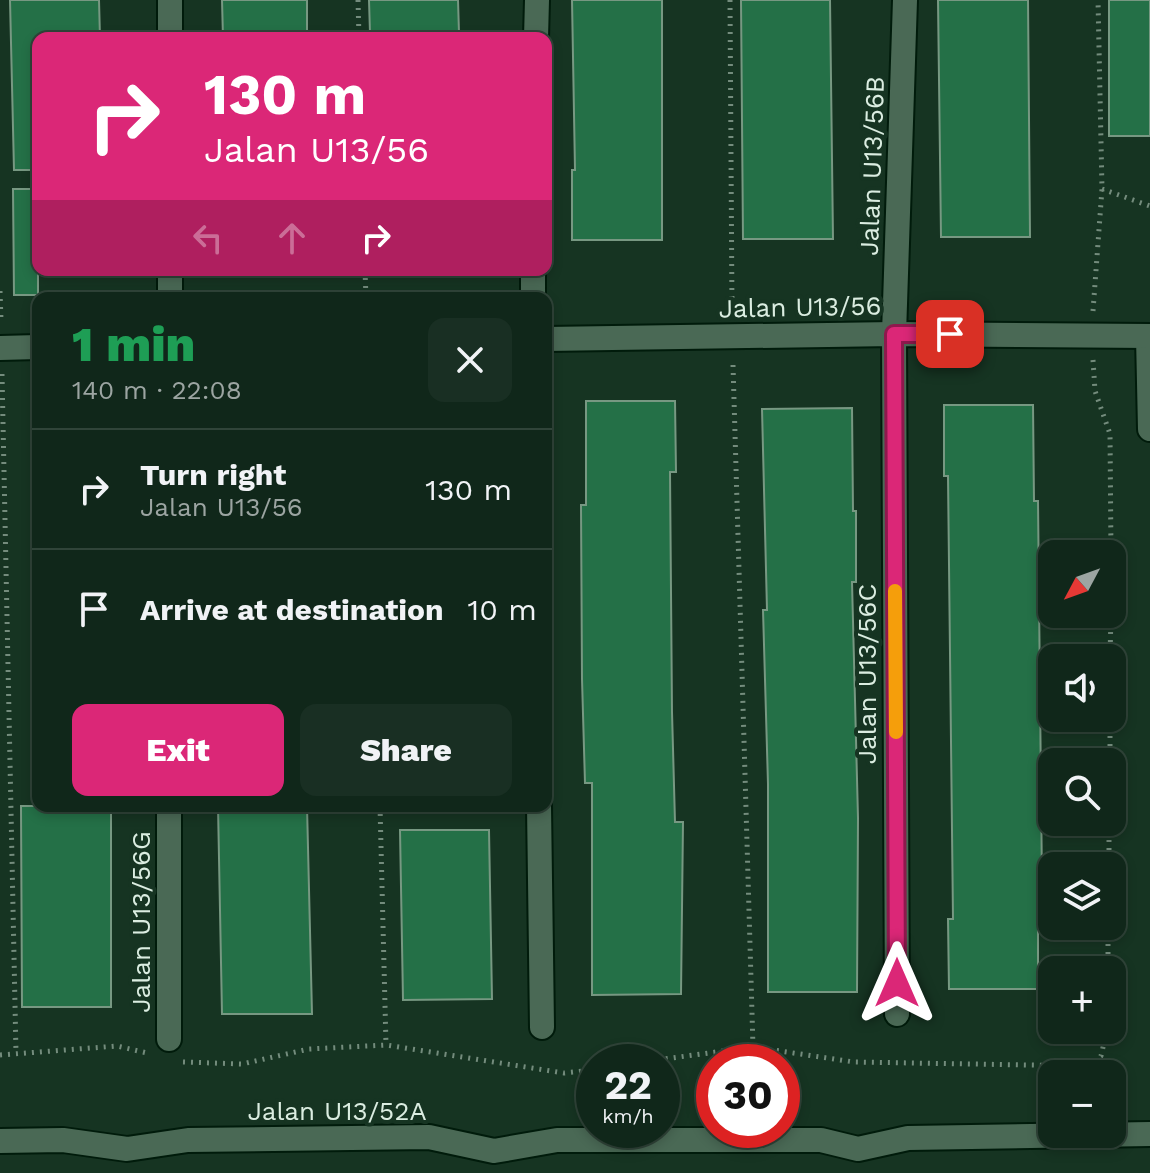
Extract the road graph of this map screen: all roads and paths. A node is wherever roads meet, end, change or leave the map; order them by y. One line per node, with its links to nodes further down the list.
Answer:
1 (170, 0): 7 (street)
2 (358, 0): 8 (path)
3 (537, 0): 9 (street)
4 (730, 0): 15 (path)
5 (905, 0): 13 (street, Jalan U13/56B)
6 (1098, 0): 10 (path)
7 (170, 32)
8 (359, 32)
9 (536, 32)
10 (1102, 189): 11 (path); 14 (path)
11 (1150, 206)
12 (0, 291): 19 (path)
13 (894, 334): 14 (street, Jalan U13/56); 15 (street, Jalan U13/56); 25 (street, Jalan U13/56C)
14 (1091, 335): 16 (street, Jalan U13/56); 21 (path)
15 (732, 336): 17 (street, Jalan U13/56); 27 (path)
16 (1149, 336): 20 (street)
17 (552, 339)
18 (32, 347): 19 (street)
19 (1, 348): 31 (path)
20 (1150, 429)
21 (1111, 540)
22 (169, 812): 30 (street, Jalan U13/56G)
23 (380, 812): 29 (path)
24 (539, 812): 26 (street)
25 (897, 1014)
26 (542, 1027)
27 (753, 1044)
28 (1104, 1044): 33 (path)
29 (386, 1045): 30 (path); 35 (path)
30 (174, 1050)
31 (16, 1053): 32 (path); 34 (path)
32 (148, 1053)
33 (800, 1054)
34 (0, 1055)
35 (576, 1072)
36 (1150, 1134): 39 (street, Jalan U13/52A)
37 (0, 1141): 38 (street, Jalan U13/52A)
38 (127, 1161): 40 (street, Jalan U13/52A)
39 (858, 1161): 40 (street, Jalan U13/52A)
40 (496, 1162)

